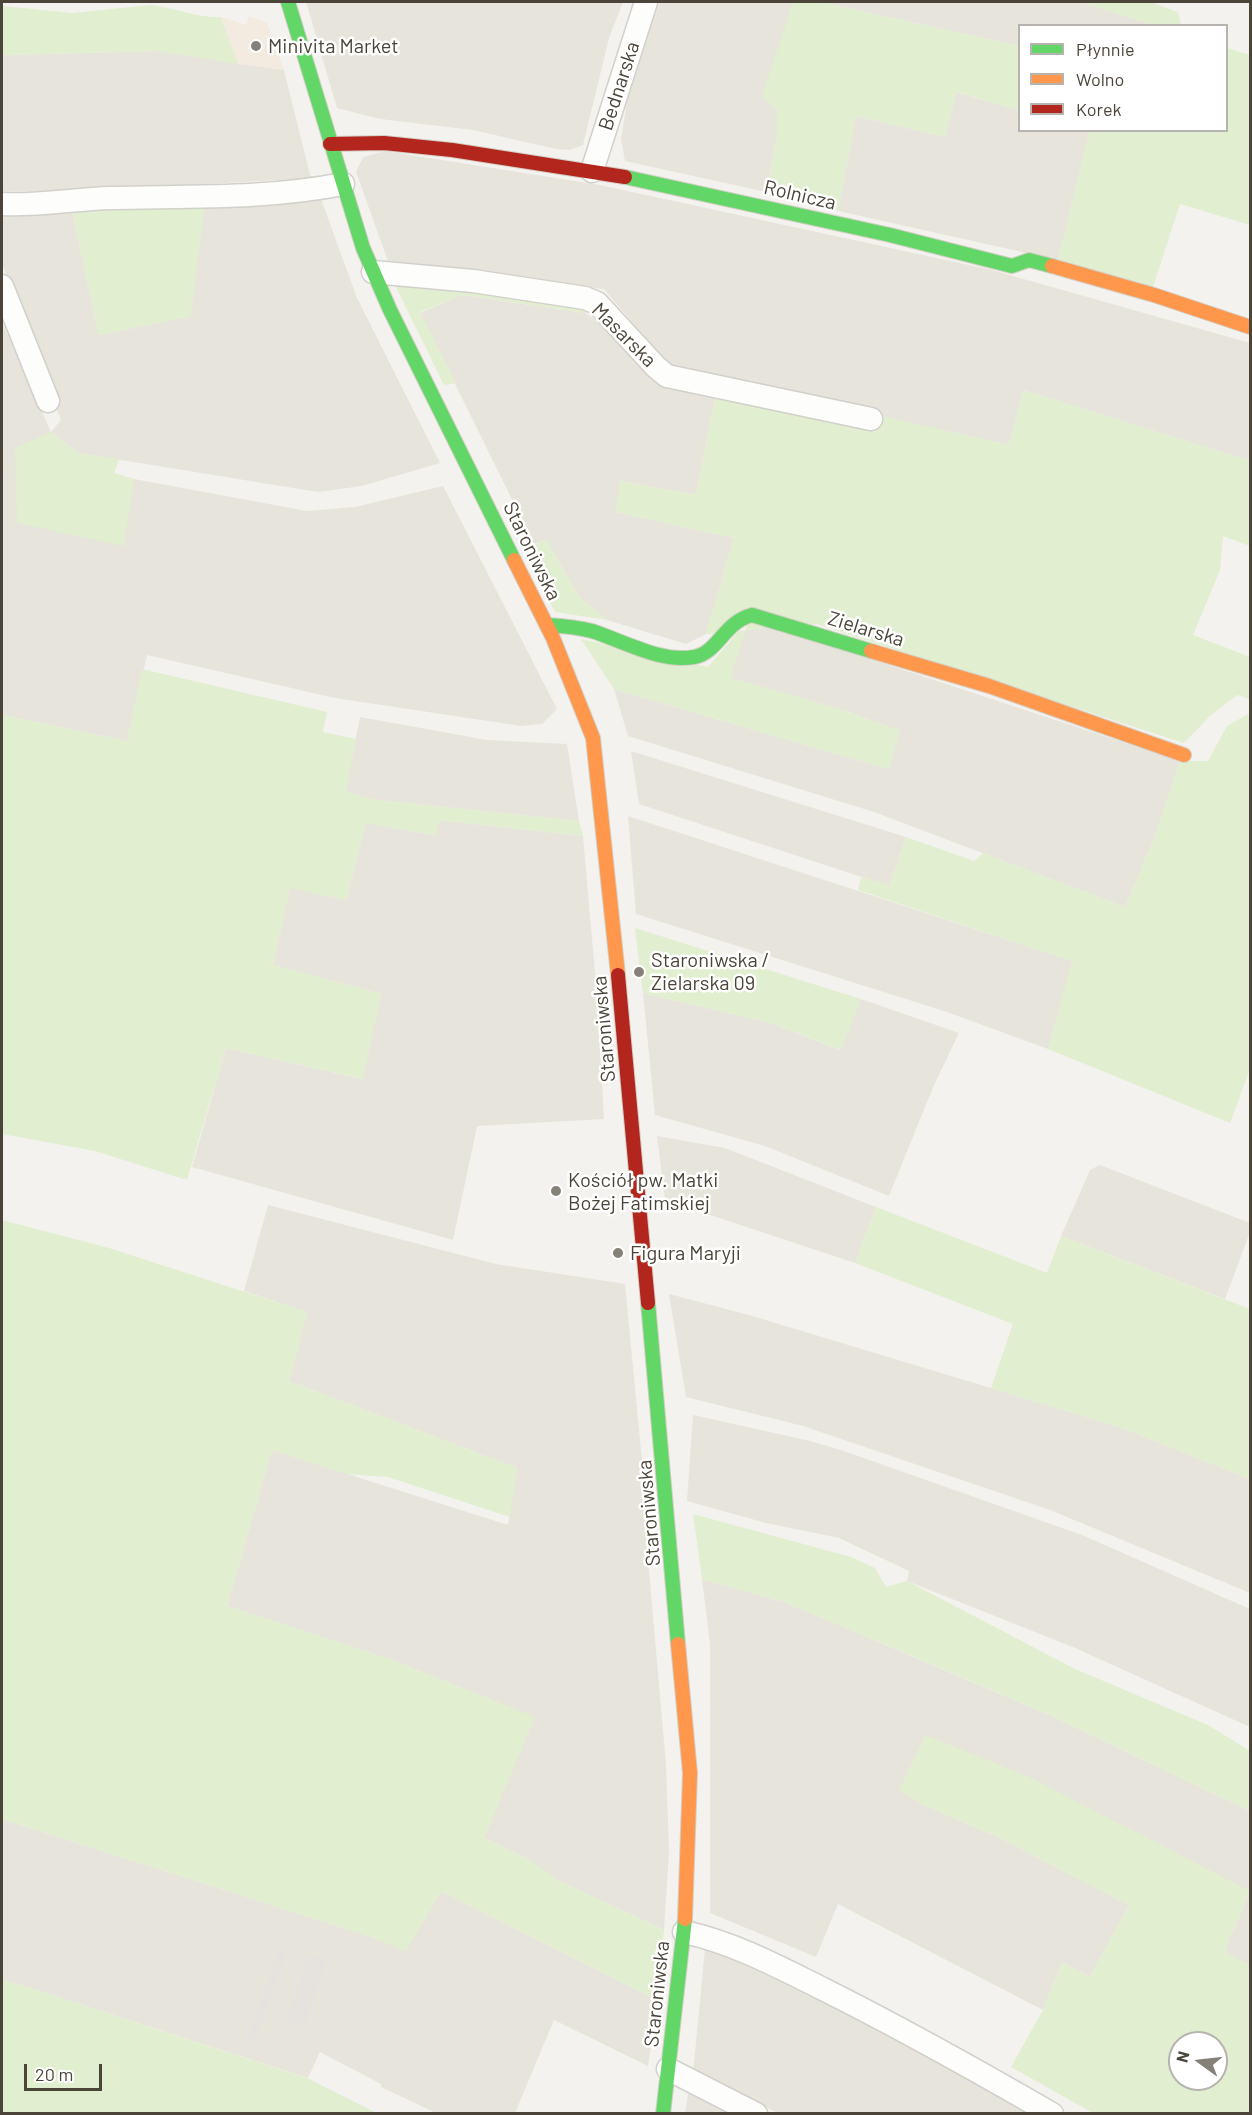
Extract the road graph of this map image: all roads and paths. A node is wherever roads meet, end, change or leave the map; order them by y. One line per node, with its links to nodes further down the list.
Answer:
1 (288, 2): 3 (street, Staroniwska)
2 (646, 2): 4 (street, Bednarska)
3 (330, 144): 4 (street, Rolnicza); 5 (street, Staroniwska)
4 (592, 171): 9 (street, Rolnicza)
5 (343, 184): 6 (street); 7 (street, Staroniwska)
6 (2, 204)
7 (374, 272): 11 (street, Masarska); 12 (street, Staroniwska)
8 (2, 286): 10 (street)
9 (1251, 327)
10 (48, 401)
11 (871, 418)
12 (547, 625): 13 (street, Zielarska); 14 (street, Staroniwska)
13 (1184, 755)
14 (684, 1932): 15 (street, Staroniwska); 18 (street)
15 (668, 2069): 16 (street, Staroniwska); 17 (street)
16 (663, 2114)
17 (756, 2114)
18 (1052, 2114)

